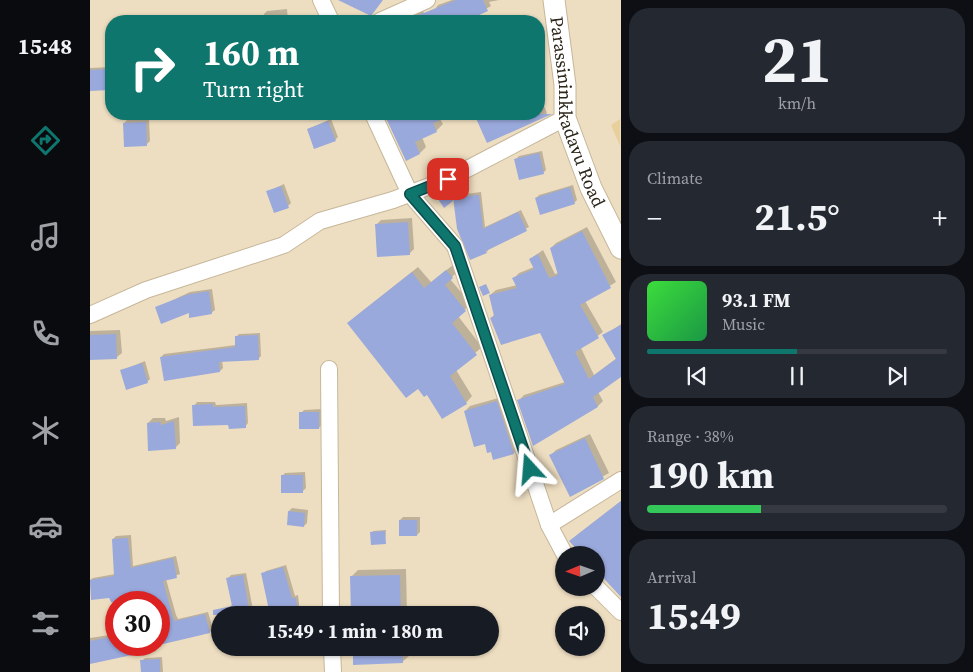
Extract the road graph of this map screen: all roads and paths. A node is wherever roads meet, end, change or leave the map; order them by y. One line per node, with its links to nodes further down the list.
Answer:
1 (321, 0): 4 (street)
2 (427, 0): 5 (street)
3 (554, 0): 6 (main road, Parassininkkadavu Road)
4 (328, 15)
5 (393, 15)
6 (565, 118): 8 (street); 9 (main road, Parassininkkadavu Road)
7 (376, 120): 8 (street)
8 (410, 194): 10 (street); 13 (street)
9 (620, 248)
10 (90, 315)
11 (329, 369): 16 (street)
12 (620, 480): 13 (street)
13 (549, 525): 14 (street)
14 (560, 546)
15 (604, 596): 17 (street)
16 (331, 606)
17 (620, 612)
18 (333, 656): 19 (street)
19 (334, 672)

